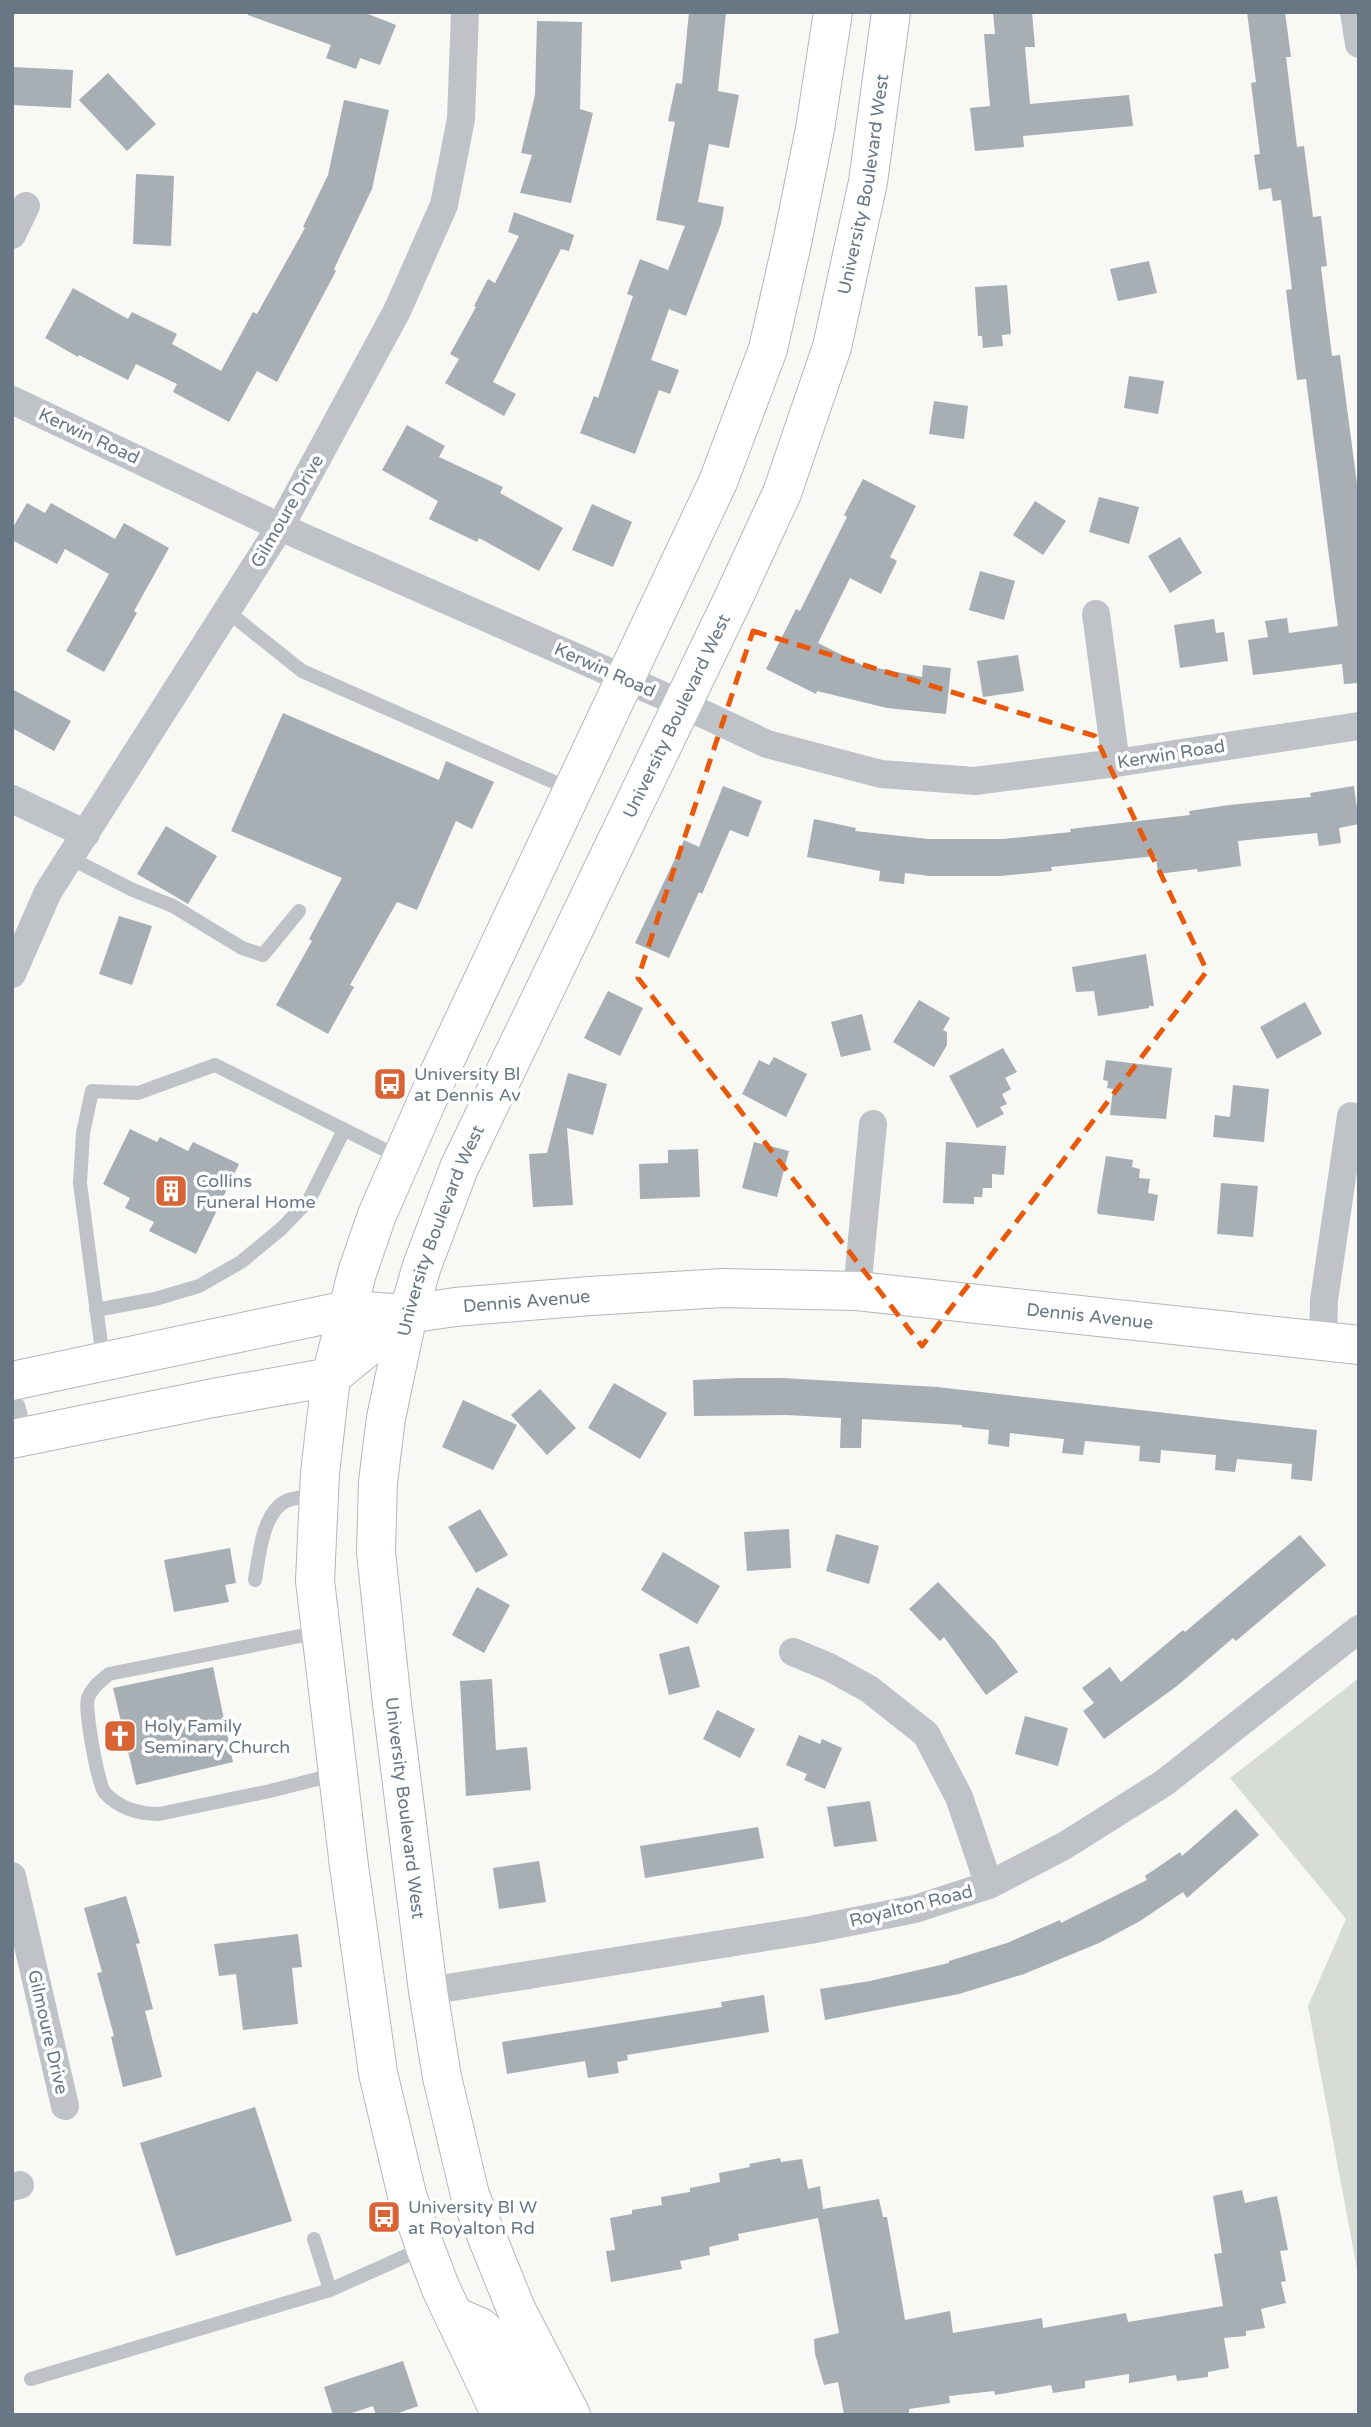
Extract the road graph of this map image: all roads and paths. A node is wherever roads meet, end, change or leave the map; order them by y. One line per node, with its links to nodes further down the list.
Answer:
1 (466, 12): 9 (street, Gilmoure Drive)
2 (832, 12): 12 (main road)
3 (891, 12): 13 (main road, University Boulevard West)
4 (1354, 12): 5 (street)
5 (1359, 44)
6 (26, 206): 7 (street)
7 (12, 235)
8 (12, 400): 9 (street, Kerwin Road)
9 (281, 527): 10 (street, Gilmoure Drive); 12 (street, Kerwin Road)
10 (227, 611): 16 (lane); 18 (street, Gilmoure Drive)
11 (1096, 614): 15 (street)
12 (626, 679): 13 (street, Kerwin Road); 16 (main road)
13 (682, 704): 15 (street, Kerwin Road); 29 (main road, University Boulevard West)
14 (1359, 726): 15 (street, Kerwin Road)
15 (1116, 763)
16 (573, 790): 25 (main road)
17 (12, 799): 18 (street)
18 (86, 834): 19 (street, Gilmoure Drive)
19 (70, 858): 20 (lane); 21 (street, Gilmoure Drive)
20 (299, 911)
21 (12, 974)
22 (1351, 1116): 30 (street, Dennis Avenue)
23 (873, 1124): 26 (street)
24 (344, 1130): 25 (lane); 27 (lane); 27 (lane)
25 (402, 1158): 28 (main road)
26 (857, 1291): 29 (main road, Dennis Avenue); 30 (main road, Dennis Avenue)
27 (96, 1310): 31 (lane)
28 (347, 1310): 29 (main road, Dennis Avenue); 31 (main road, Dennis Avenue); 32 (main road)
29 (408, 1314): 32 (main road); 43 (main road, University Boulevard West)
30 (1341, 1343)
31 (103, 1362): 33 (main road, Dennis Avenue)
32 (331, 1377): 34 (main road); 35 (main road)
33 (12, 1381)
34 (15, 1429)
35 (319, 1495): 36 (lane); 38 (main road)
36 (255, 1580)
37 (1359, 1629): 42 (street, Royalton Road)
38 (321, 1631): 40 (main road); 40 (lane)
39 (793, 1652): 42 (street)
40 (338, 1774): 46 (main road)
41 (12, 1876): 44 (street, Gilmoure Drive)
42 (989, 1885): 43 (street, Royalton Road)
43 (428, 1991): 52 (main road, University Boulevard West)
44 (65, 2106)
45 (314, 2239): 47 (lane)
46 (425, 2247): 47 (lane); 48 (main road)
47 (330, 2290): 49 (lane)
48 (454, 2316): 50 (main road); 51 (main road)
49 (31, 2379)
50 (501, 2415)
51 (534, 2415)
52 (571, 2415)

